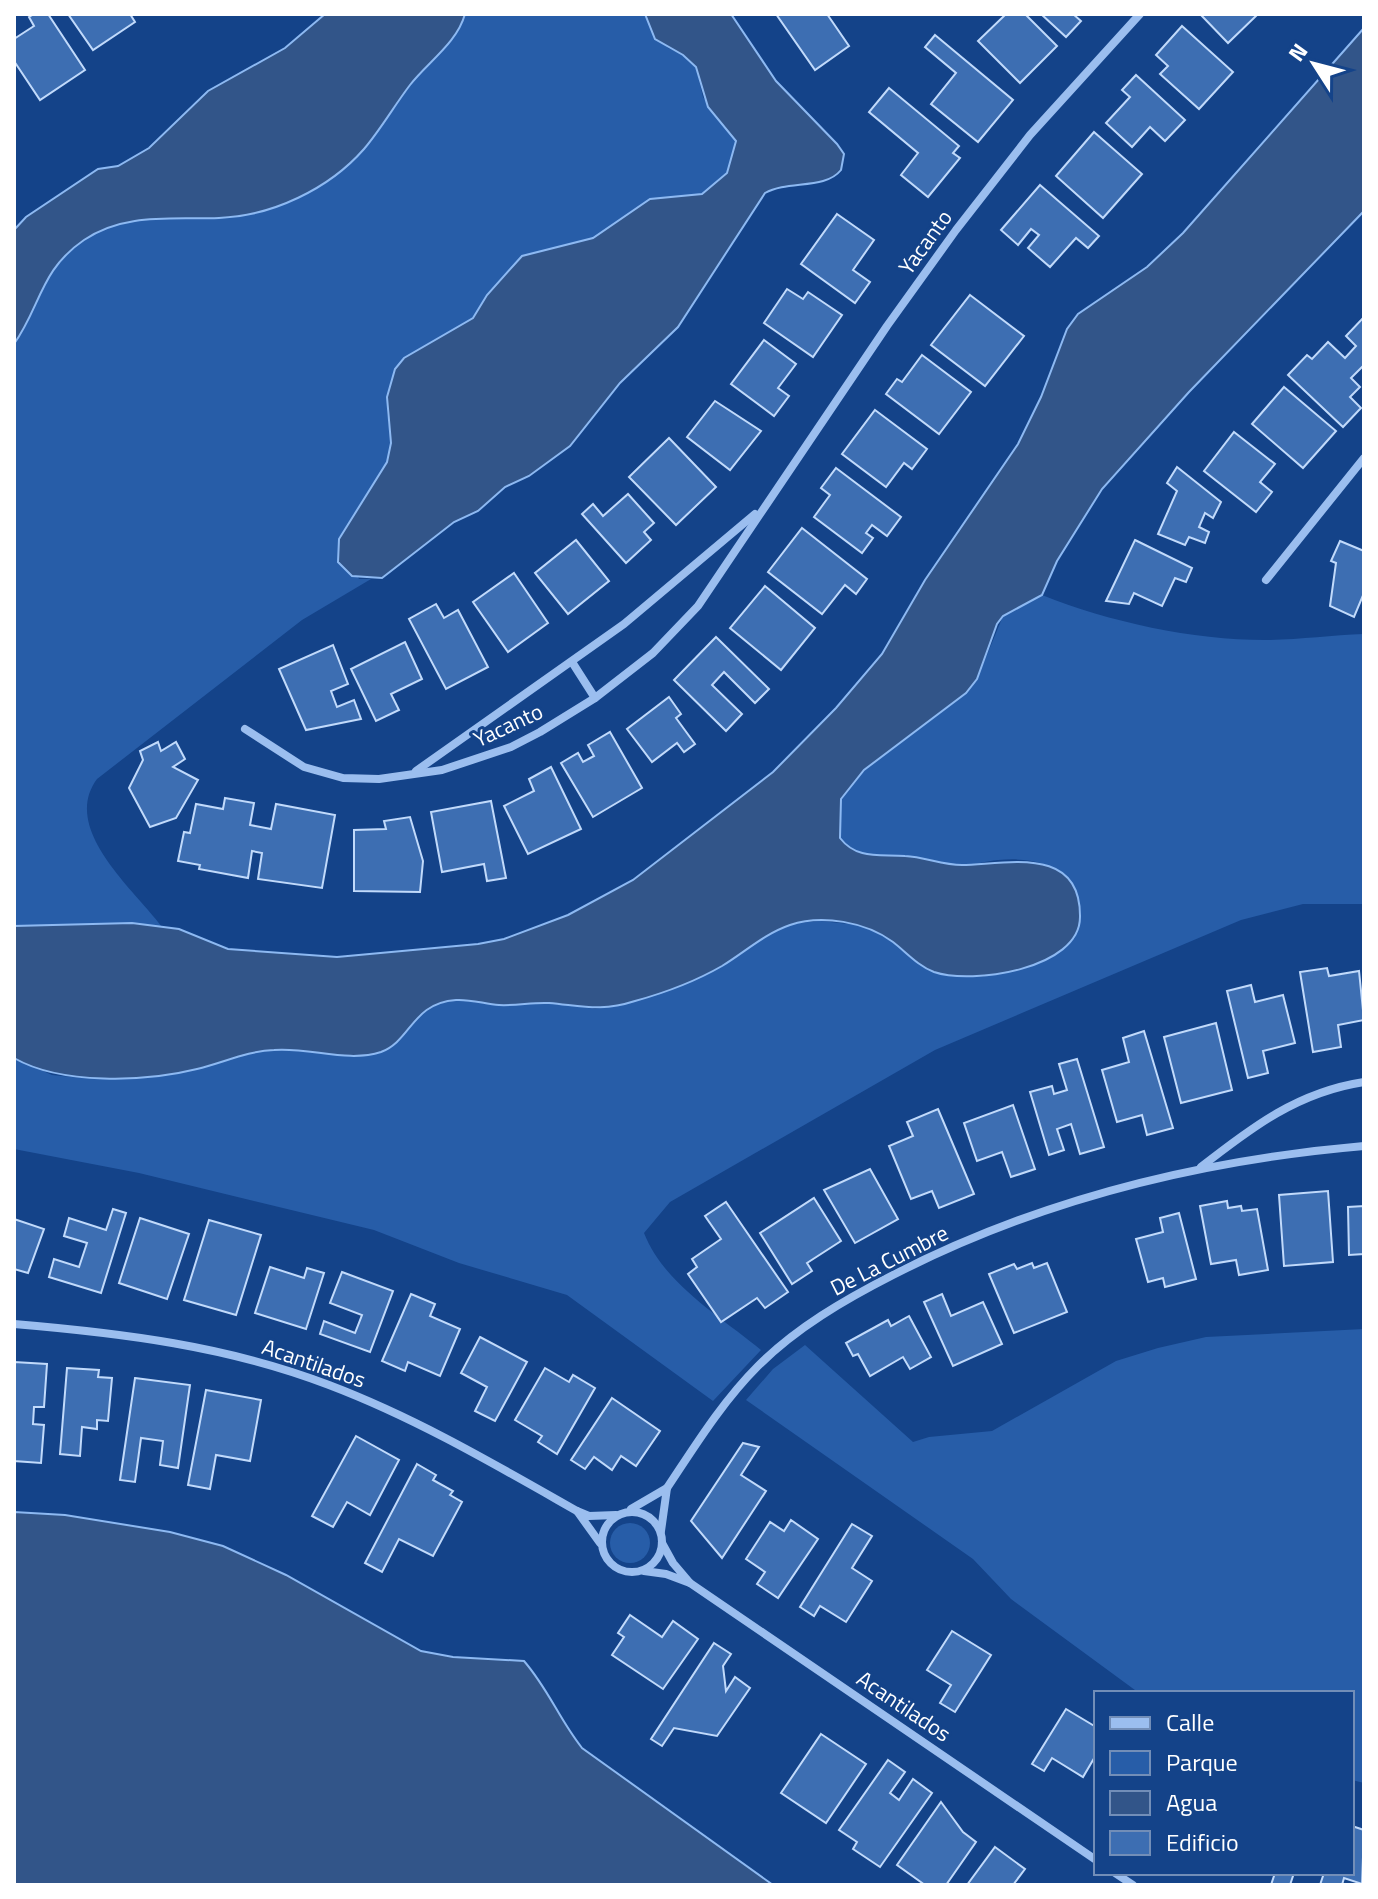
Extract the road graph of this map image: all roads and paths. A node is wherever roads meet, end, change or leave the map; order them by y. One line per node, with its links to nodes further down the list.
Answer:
1 (1140, 14): 3 (street, Yacanto)
2 (1364, 458): 4 (street)
3 (762, 508): 5 (street, Yacanto); 6 (street, Yacanto)
4 (1266, 580)
5 (572, 662): 6 (street); 8 (street, Yacanto)
6 (595, 698): 8 (street, Yacanto)
7 (245, 729): 8 (street, Yacanto)
8 (415, 772)
9 (1364, 1082): 11 (street, De La Cumbre)
10 (1364, 1146): 11 (street, De La Cumbre)
11 (1197, 1170): 13 (street, De La Cumbre)
12 (14, 1324): 14 (street, Acantilados)
13 (667, 1488): 15 (street); 16 (street)
14 (577, 1511): 15 (street); 18 (street)
15 (621, 1514): 16 (street); 18 (street)
16 (661, 1532): 17 (street)
17 (662, 1543): 19 (street); 20 (street)
18 (601, 1544): 19 (street)
19 (639, 1571): 20 (street)
20 (690, 1583): 21 (street, Acantilados)
21 (1094, 1859)

